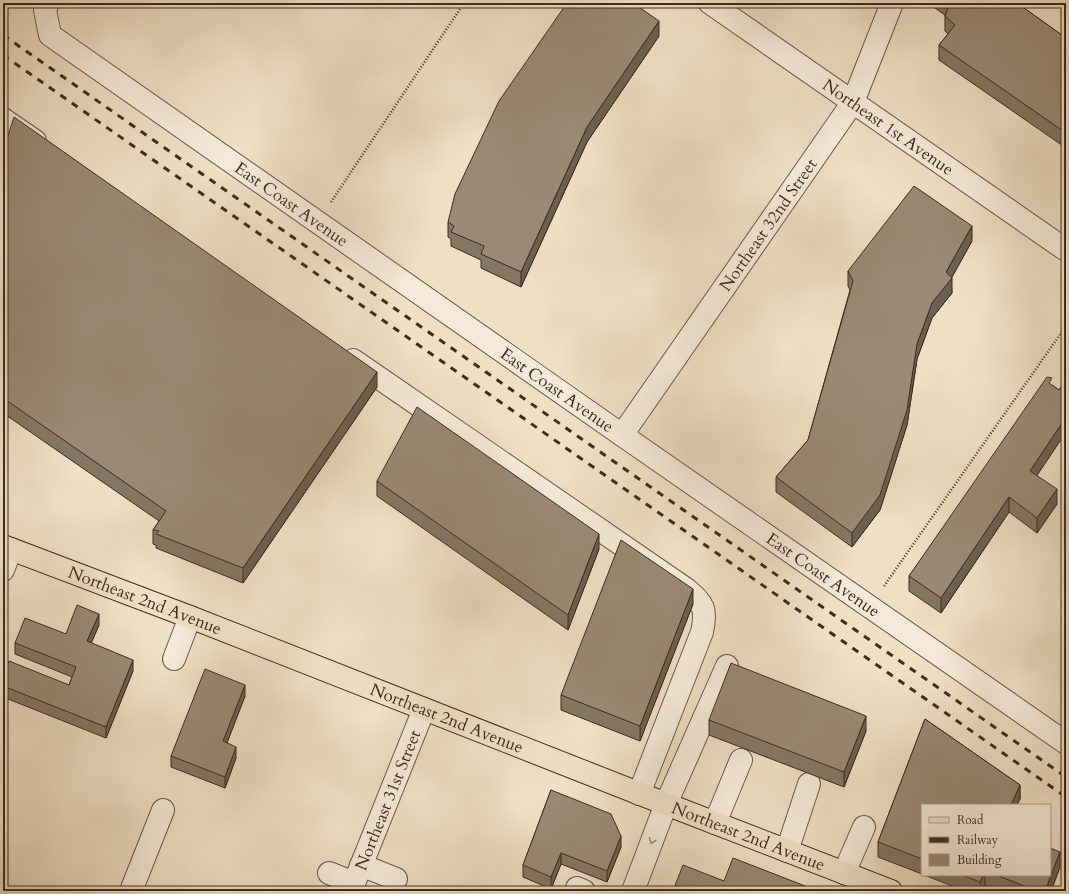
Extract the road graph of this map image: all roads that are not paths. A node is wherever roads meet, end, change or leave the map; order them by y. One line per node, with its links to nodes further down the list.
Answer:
1 (48, 3): 9 (street, East Coast Avenue)
2 (710, 3): 4 (street, Northeast 1st Avenue)
3 (892, 3): 4 (street, Northeast 32nd Street)
4 (853, 102): 7 (street, Northeast 1st Avenue); 9 (street, Northeast 32nd Street)
5 (3, 119): 6 (street)
6 (49, 151)
7 (1066, 250)
8 (338, 349): 19 (street)
9 (622, 434): 16 (street, East Coast Avenue)
10 (7, 547): 11 (street); 12 (main road, Northeast 2nd Avenue)
11 (3, 570)
12 (190, 617): 13 (street); 15 (main road, Northeast 2nd Avenue)
13 (174, 659)
14 (727, 666): 20 (street)
15 (424, 709): 19 (main road, Northeast 2nd Avenue); 28 (street, Northeast 31st Street)
16 (1064, 736)
17 (741, 760): 22 (street)
18 (809, 784): 24 (street)
19 (639, 794): 20 (main road, Northeast 2nd Avenue)
20 (666, 804): 22 (main road, Northeast 2nd Avenue); 30 (street, one-way to 30)
21 (163, 810): 29 (street)
22 (715, 823): 24 (main road, Northeast 2nd Avenue)
23 (864, 827): 26 (street)
24 (787, 851): 26 (main road, Northeast 2nd Avenue)
25 (329, 873): 28 (street)
26 (844, 873): 31 (main road, Northeast 2nd Avenue)
27 (396, 879): 28 (street)
28 (355, 880)
29 (131, 891)
30 (633, 891)
31 (891, 891)

